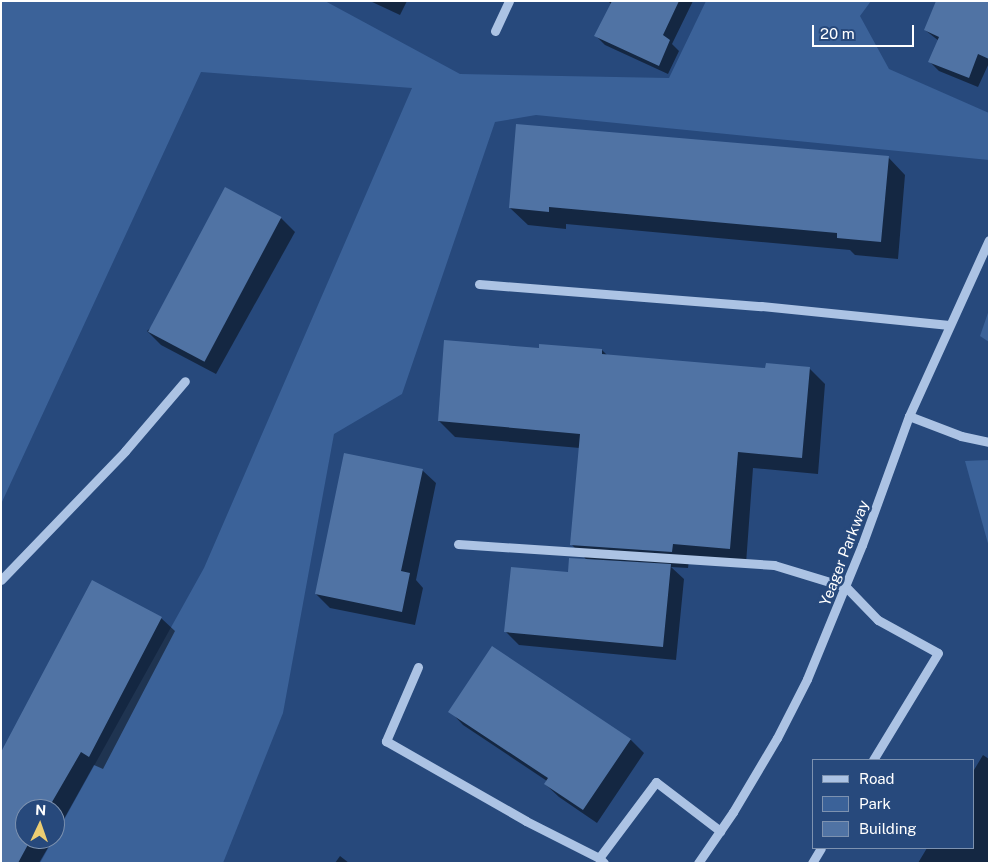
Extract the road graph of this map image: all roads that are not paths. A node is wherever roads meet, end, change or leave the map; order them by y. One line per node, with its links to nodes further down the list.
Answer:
1 (509, 1): 2 (street)
2 (495, 30)
3 (989, 240): 5 (street, Yeager Parkway)
4 (479, 284): 5 (street)
5 (949, 325): 7 (street, Yeager Parkway)
6 (185, 381): 10 (street)
7 (909, 416): 8 (street); 11 (street, Yeager Parkway)
8 (989, 442)
9 (458, 544): 11 (street)
10 (1, 580)
11 (846, 587): 13 (street); 14 (street, Yeager Parkway)
12 (418, 667): 16 (street)
13 (875, 759)
14 (720, 831): 16 (street); 17 (street, Yeager Parkway)
15 (820, 849): 18 (street)
16 (602, 860)
17 (698, 863)
18 (812, 863)

